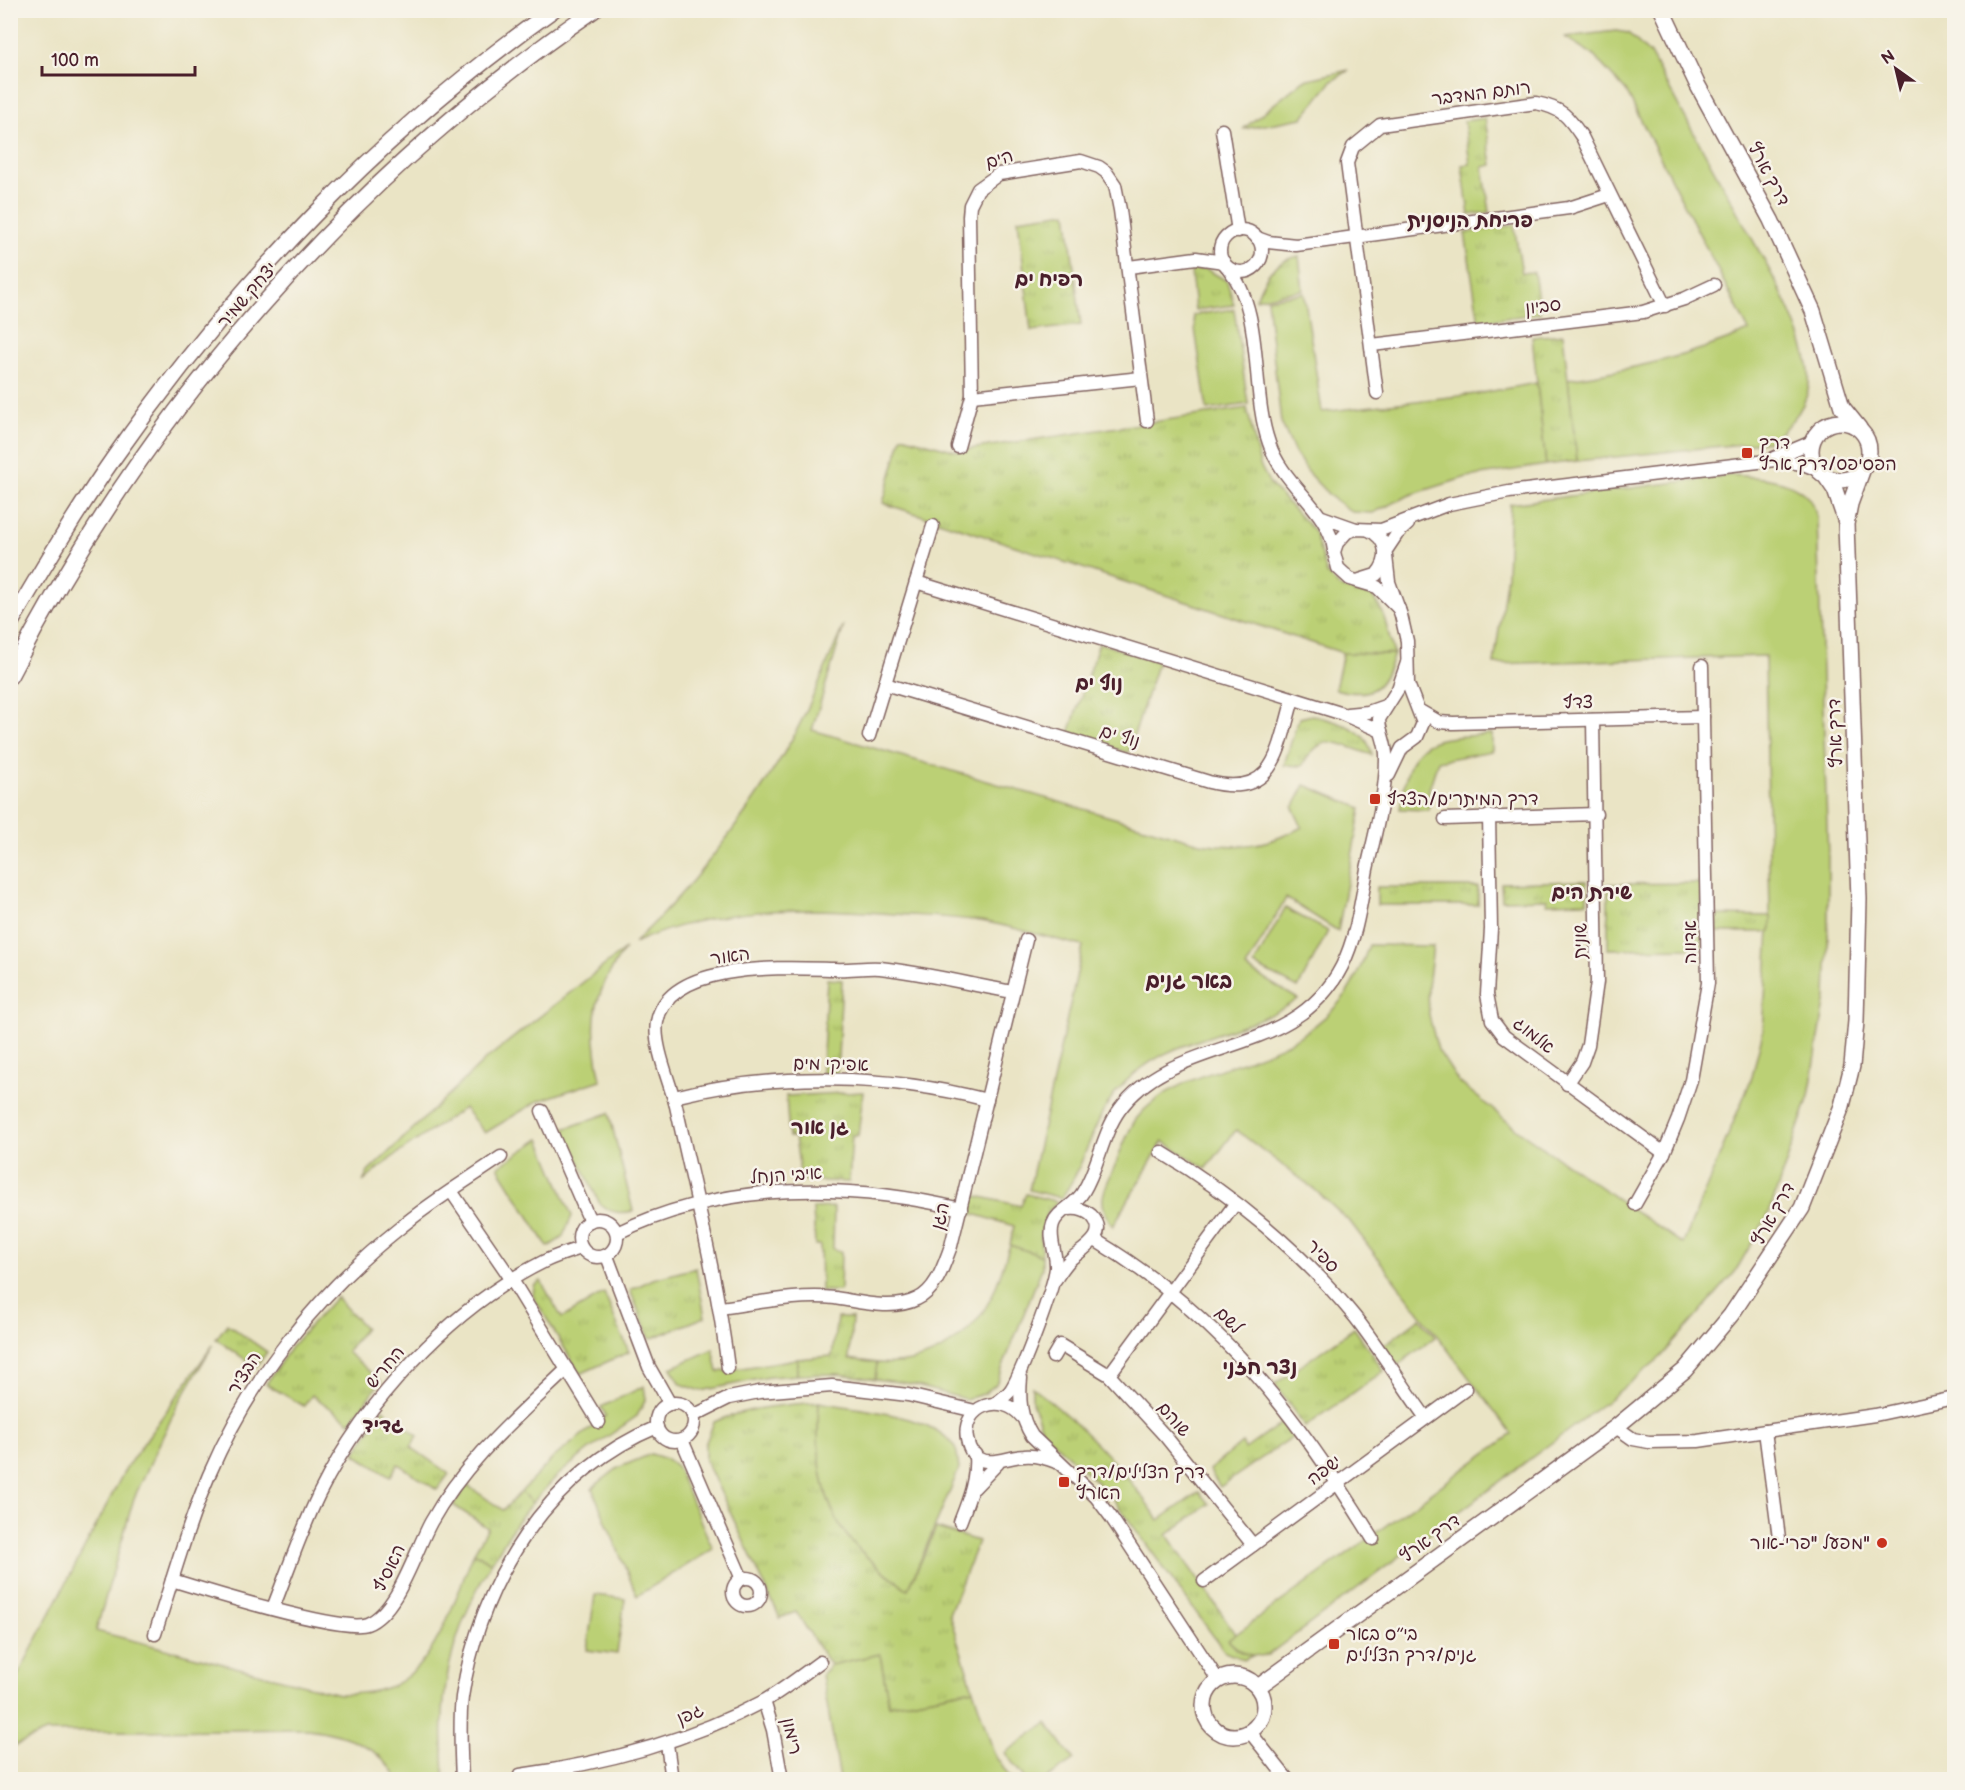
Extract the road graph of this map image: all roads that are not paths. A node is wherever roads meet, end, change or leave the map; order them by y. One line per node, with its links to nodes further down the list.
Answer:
1 (553, 10): 41 (main road, יצחק שמיר)
2 (594, 10): 44 (main road, יצחק שמיר)
3 (1662, 10): 19 (main road, דרך ארץ)
4 (1222, 130): 6 (street)
5 (1609, 195): 7 (street); 7 (street, רותם המדבר); 17 (street, רותם המדבר)
6 (1238, 231): 8 (street); 9 (street)
7 (1356, 236): 10 (street); 18 (street)
8 (1257, 238): 10 (street); 12 (street)
9 (1222, 244): 11 (street); 13 (street)
10 (1296, 244): 12 (street)
11 (1196, 258): 13 (street); 14 (street)
12 (1258, 263): 13 (street); 16 (street)
13 (1226, 265): 16 (street)
14 (1129, 267): 20 (street, הים); 22 (street, הים)
15 (1714, 285): 17 (street, סביון)
16 (1247, 304): 32 (street)
17 (1665, 306): 18 (street, סביון)
18 (1372, 345): 21 (street)
19 (1829, 363): 24 (main road, דרך ארץ); 25 (main road, דרך ארץ)
20 (1141, 378): 22 (street); 23 (street, הים)
21 (1377, 393)
22 (972, 396): 27 (street, הים)
23 (1147, 421)
24 (1823, 427): 25 (main road); 26 (main road)
25 (1859, 428): 29 (main road)
26 (1812, 442): 28 (street); 30 (main road)
27 (958, 447)
28 (1761, 462): 30 (street); 31 (street)
29 (1862, 471): 30 (main road); 33 (main road, דרך ארץ)
30 (1822, 473): 33 (main road, דרך ארץ)
31 (1422, 515): 35 (street); 37 (street)
32 (1322, 517): 35 (street); 36 (street)
33 (1846, 524): 103 (main road, דרך ארץ)
34 (933, 526): 39 (street)
35 (1361, 529): 36 (street); 37 (street)
36 (1334, 552): 38 (street)
37 (1386, 554): 38 (street); 40 (street)
38 (1358, 580): 40 (street)
39 (916, 582): 45 (street); 46 (street)
40 (1399, 609): 42 (street)
41 (10, 624)
42 (1407, 663): 47 (street); 48 (street)
43 (1702, 666): 50 (street, אדווה)
44 (10, 676)
45 (885, 684): 46 (street, נוף ים); 54 (street)
46 (1293, 699): 49 (street)
47 (1386, 705): 48 (street); 49 (street); 53 (street)
48 (1418, 708): 52 (street, צדף); 55 (street)
49 (1340, 713): 53 (street)
50 (1703, 717): 51 (street, צדף); 67 (street, אדווה)
51 (1593, 720): 52 (street, צדף); 57 (street, שונית)
52 (1453, 723): 55 (street, צדף)
53 (1382, 733): 55 (street); 56 (street)
54 (869, 736)
55 (1412, 740): 56 (street)
56 (1383, 793): 69 (street)
57 (1596, 814): 58 (street); 62 (street, שונית)
58 (1489, 816): 59 (street); 62 (street, אלמוג)
59 (1444, 819)
60 (1026, 940): 61 (street, הגן)
61 (1013, 992): 63 (street, האור); 64 (street, הגן)
62 (1567, 1084): 67 (street, אלמוג)
63 (674, 1096): 64 (street, אפיקי מים); 71 (street, האור)
64 (987, 1100): 74 (street, הגן)
65 (542, 1112): 77 (street)
66 (1161, 1152): 72 (street, ספיר)
67 (1664, 1153): 73 (street, אדווה)
68 (501, 1157): 70 (street, הבציר)
69 (1089, 1182): 75 (street); 76 (street)
70 (451, 1191): 84 (street); 119 (street, הבציר)
71 (698, 1204): 74 (street, איבי הנחל); 78 (street, איבי הנחל); 87 (street)
72 (1235, 1204): 86 (street); 100 (street, ספיר)
73 (1635, 1204)
74 (961, 1209): 87 (street, הגן)
75 (1069, 1209): 76 (street); 79 (street)
76 (1094, 1219): 80 (street)
77 (590, 1221): 78 (street); 81 (street)
78 (617, 1233): 83 (street)
79 (1052, 1237): 82 (street); 85 (street)
80 (1095, 1240): 82 (street); 86 (street, לשם)
81 (581, 1248): 83 (street); 84 (street, החריש)
82 (1080, 1252): 85 (street)
83 (606, 1256): 96 (street)
84 (512, 1280): 91 (street); 121 (street, החריש)
85 (1054, 1281): 89 (street)
86 (1170, 1292): 92 (street); 112 (street, לשם)
87 (720, 1308): 90 (street)
88 (1053, 1357): 92 (street, שוהם)
89 (1022, 1365): 95 (street); 102 (street)
90 (728, 1368)
91 (567, 1369): 101 (street); 121 (street, האסיף)
92 (1109, 1375): 117 (street, שוהם)
93 (1466, 1389): 100 (street, ישפה)
94 (1954, 1398): 106 (street)
95 (996, 1403): 98 (street); 102 (street)
96 (670, 1404): 99 (street); 104 (street)
97 (940, 1405): 98 (street); 99 (street); 105 (street)
98 (975, 1412): 105 (street)
99 (693, 1416): 107 (street)
100 (1426, 1418): 112 (street, ישפה)
101 (599, 1422)
102 (1025, 1423): 109 (street); 111 (street)
103 (1616, 1427): 106 (street); 125 (main road, דרך ארץ)
104 (657, 1428): 107 (street); 131 (street)
105 (967, 1428): 108 (street)
106 (1765, 1431): 115 (street)
107 (682, 1440): 118 (street)
108 (975, 1454): 110 (street); 113 (street)
109 (1013, 1458): 110 (street); 111 (street)
110 (998, 1463): 113 (street)
111 (1060, 1463): 124 (street)
112 (1338, 1483): 116 (street, לשם); 117 (street, ישפה)
113 (973, 1488): 114 (street)
114 (960, 1522)
115 (1779, 1538)
116 (1373, 1539)
117 (1253, 1545): 120 (street, ישפה)
118 (742, 1579)
119 (172, 1580): 121 (street, האסיף); 122 (street, הבציר)
120 (1204, 1581)
121 (273, 1608)
122 (154, 1634)
123 (820, 1662): 126 (street, גפן)
124 (1218, 1680): 125 (main road); 127 (main road)
125 (1258, 1687): 127 (main road)
126 (764, 1701): 128 (street, גפן); 133 (street, רימון)
127 (1250, 1732): 134 (street)
128 (666, 1744): 129 (street, גפן); 132 (street)
129 (563, 1774): 130 (street, גפן)
130 (520, 1775)
131 (462, 1779)
132 (672, 1779)
133 (782, 1779)
134 (1288, 1779)

